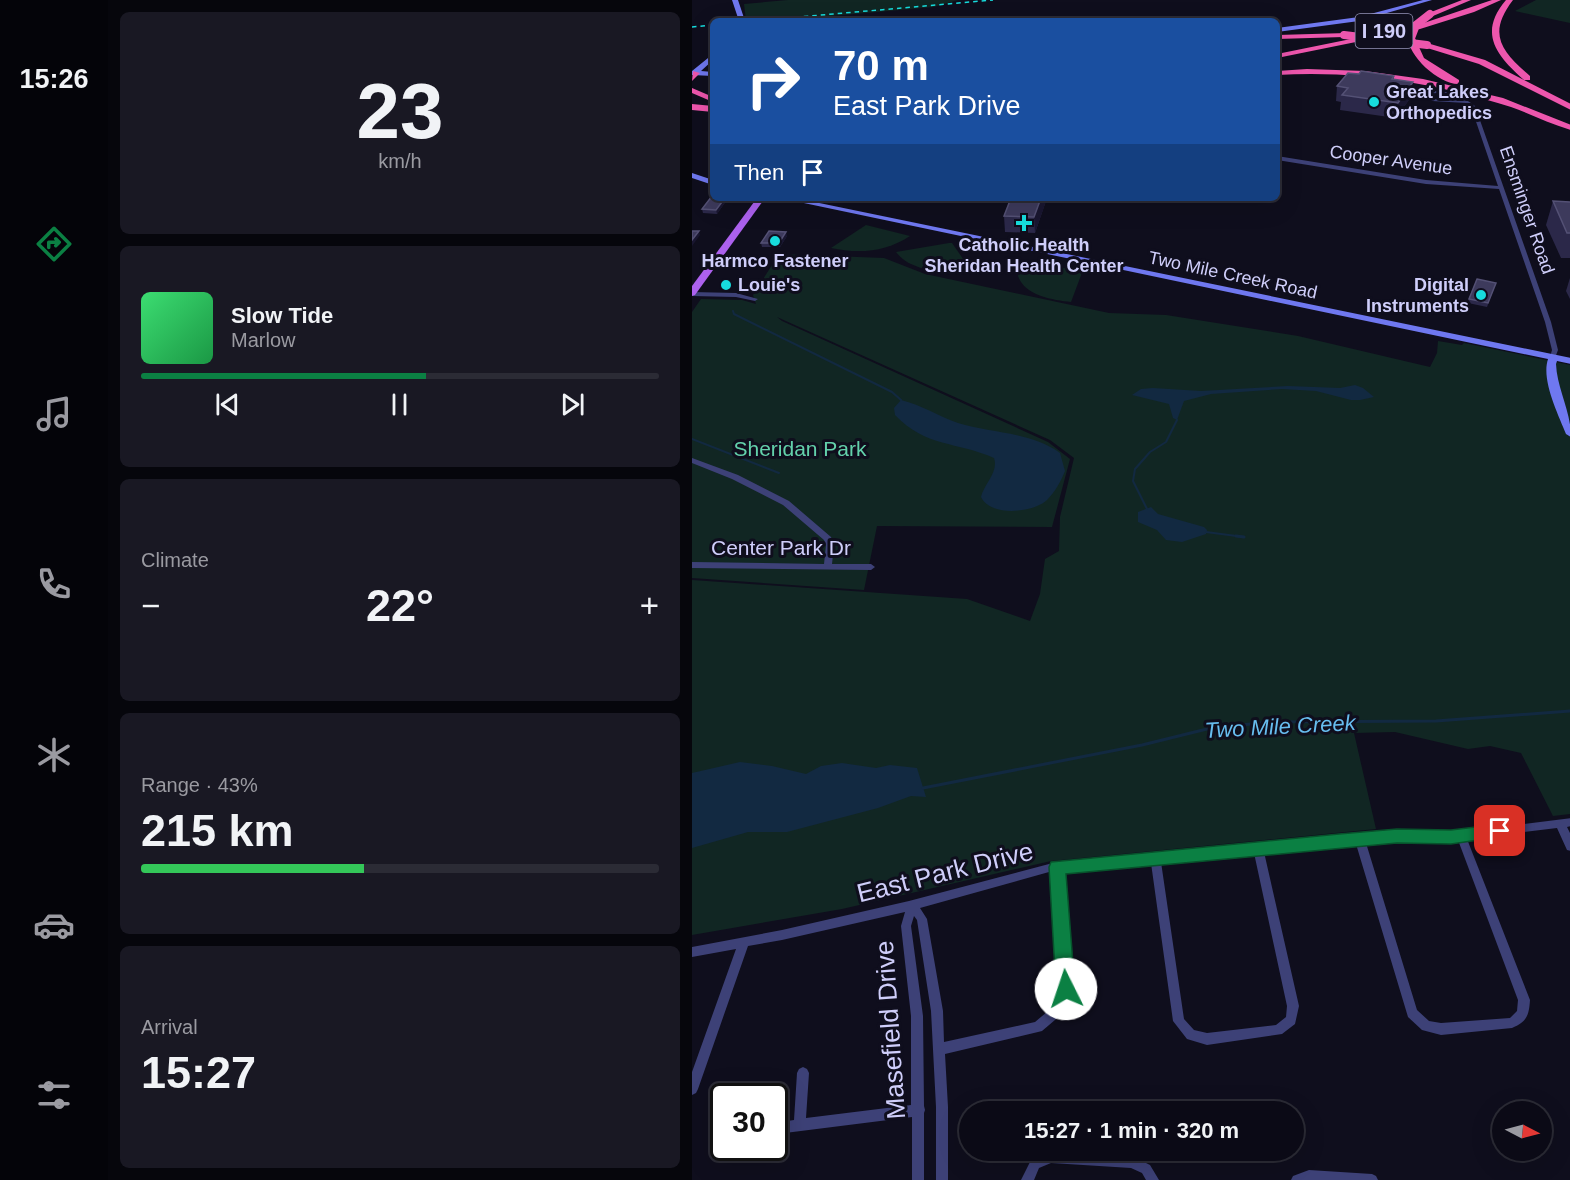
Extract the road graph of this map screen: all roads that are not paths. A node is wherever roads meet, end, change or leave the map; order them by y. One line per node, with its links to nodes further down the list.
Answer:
1 (735, 0): 7 (street)
2 (1429, 0): 8 (street)
3 (1468, 0): 9 (highway, bridge)
4 (1489, 0): 11 (highway, I 190)
5 (1498, 0): 9 (highway, I 190)
6 (1510, 0): 21 (highway)
7 (741, 18)
8 (1280, 30)
9 (1411, 33): 12 (highway, I 190); 14 (highway); 22 (highway)
10 (1280, 37): 21 (highway, bridge)
11 (1280, 53)
12 (1280, 54)
13 (710, 59): 17 (street)
14 (1280, 66)
15 (1280, 73): 22 (highway)
16 (710, 74): 17 (street)
17 (693, 75)
18 (692, 90): 19 (highway)
19 (710, 99)
20 (1468, 102): 20 (street); 32 (street, Ensminger Road)
21 (1561, 103): 24 (highway)
22 (1508, 104): 28 (highway)
23 (692, 107): 25 (highway)
24 (1571, 108)
25 (710, 109)
26 (692, 112): 27 (highway)
27 (710, 114)
28 (1571, 128)
29 (1280, 158): 32 (street, Cooper Avenue)
30 (692, 175): 31 (street)
31 (710, 182)
32 (1502, 188): 37 (street, Ensminger Road)
33 (759, 201): 35 (main road)
34 (799, 201): 37 (street, Two Mile Creek Road)
35 (692, 293): 36 (street)
36 (755, 299)
37 (1553, 357): 38 (street, Two Mile Creek Road); 39 (street, Ensminger Road)
38 (1571, 361)
39 (1571, 434)
40 (692, 460): 42 (street)
41 (692, 566): 42 (street, Center Park Dr)
42 (828, 567): 43 (street, Center Park Dr)
43 (870, 567)
44 (1565, 822): 45 (street, East Park Drive); 47 (street)
45 (1461, 836): 46 (street, East Park Drive); 46 (street)
46 (1360, 839): 48 (street, East Park Drive)
47 (1571, 847)
48 (1258, 848): 49 (street, East Park Drive); 49 (street)
49 (1155, 858): 50 (street, East Park Drive)
50 (1057, 867): 51 (street, East Park Drive); 54 (street)
51 (912, 905): 52 (street, East Park Drive); 54 (street, Masefield Drive); 57 (street, Masefield Drive)
52 (744, 942): 53 (street, East Park Drive); 56 (street)
53 (692, 952)
54 (940, 1049): 61 (street, Masefield Drive)
55 (803, 1073): 58 (street)
56 (692, 1089)
57 (919, 1110): 58 (street); 60 (street, Masefield Drive)
58 (800, 1125): 59 (street)
59 (788, 1127)
60 (918, 1180)
61 (942, 1180)
62 (1027, 1180): 63 (street)
63 (1153, 1180)
64 (1296, 1180): 65 (street)
65 (1372, 1180)

